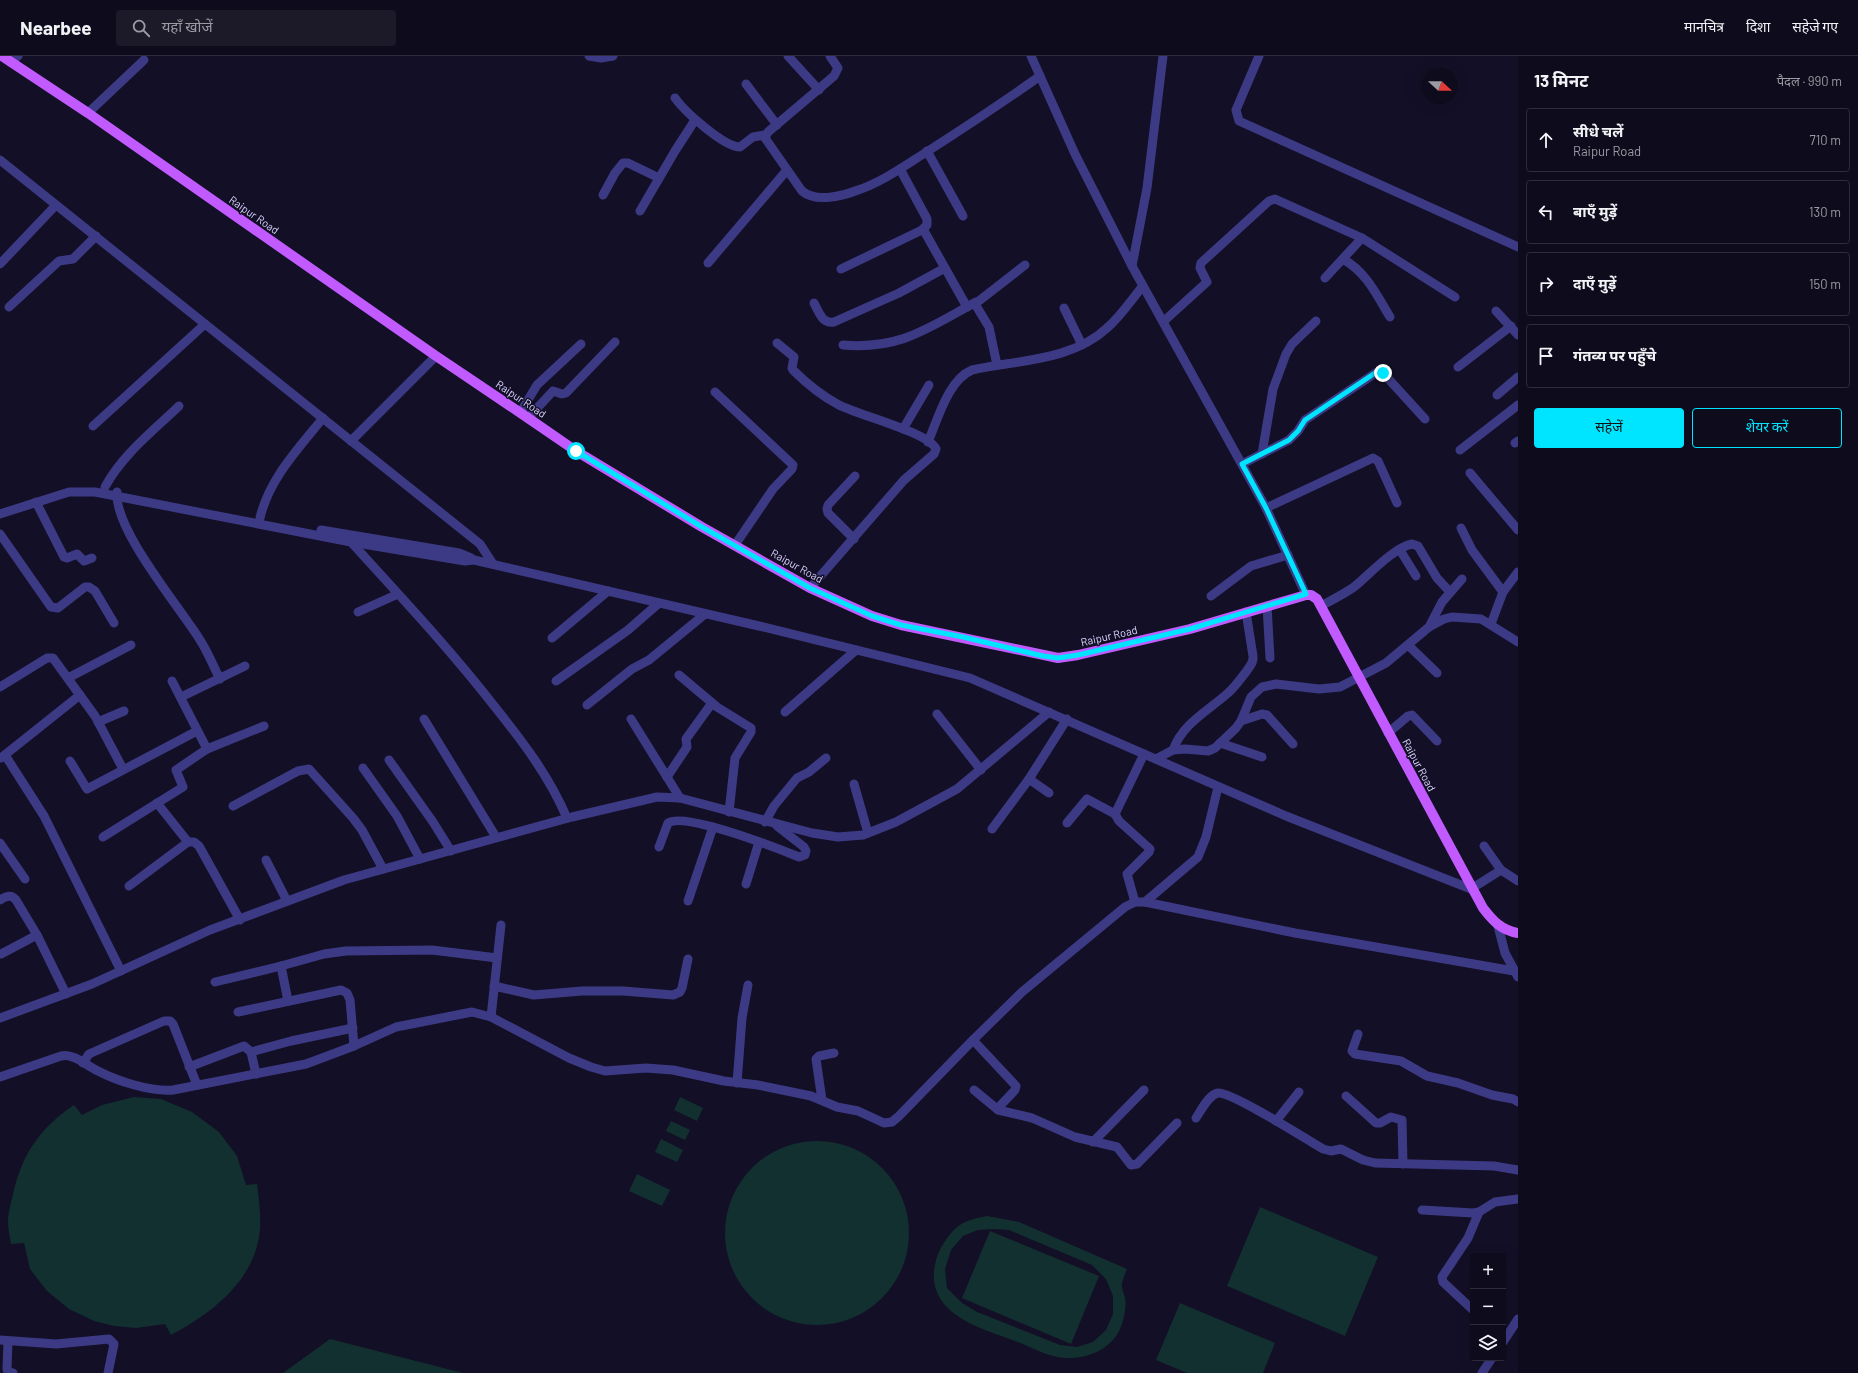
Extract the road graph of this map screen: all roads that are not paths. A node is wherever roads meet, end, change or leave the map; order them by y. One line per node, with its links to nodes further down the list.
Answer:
1 (589, 56): 2 (street)
2 (613, 56)
3 (830, 56): 12 (street)
4 (1031, 56): 10 (street)
5 (1163, 56): 35 (street)
6 (1259, 56): 30 (street)
7 (791, 57): 12 (street)
8 (10, 58): 14 (main road, Raipur Road)
9 (144, 60): 14 (street)
10 (1040, 76): 18 (street); 35 (street)
11 (746, 84): 16 (street)
12 (819, 90): 16 (street)
13 (675, 98): 15 (street)
14 (88, 113): 58 (main road, Raipur Road)
15 (695, 120): 17 (street); 22 (street)
16 (777, 125): 17 (street)
17 (766, 135): 21 (street)
18 (927, 152): 20 (street); 26 (street)
19 (0, 160): 24 (street)
20 (900, 169): 21 (street); 27 (street)
21 (787, 170): 32 (street)
22 (659, 178): 23 (street); 25 (street)
23 (604, 195)
24 (56, 205): 28 (street); 33 (street)
25 (640, 211)
26 (963, 216)
27 (923, 229): 36 (street); 37 (street)
28 (96, 236): 43 (street); 50 (street)
29 (1362, 238): 31 (street); 40 (street); 48 (street)
30 (1518, 247)
31 (1343, 259): 38 (street); 47 (street)
32 (708, 263)
33 (0, 264)
34 (1025, 265): 41 (street)
35 (1132, 266): 39 (street)
36 (945, 268): 42 (street); 44 (street)
37 (841, 269)
38 (1325, 278)
39 (1143, 286): 48 (street); 57 (street)
40 (1455, 297)
41 (976, 302): 44 (street); 59 (street)
42 (814, 303)
43 (10, 307)
44 (967, 307): 56 (street)
45 (1064, 308): 57 (street)
46 (1496, 311): 51 (street)
47 (1390, 317)
48 (1164, 321): 76 (street)
49 (1316, 321): 75 (street)
50 (205, 324): 68 (street); 70 (street)
51 (1511, 326): 52 (street); 60 (street)
52 (1518, 334)
53 (615, 342): 67 (street)
54 (777, 343): 71 (street)
55 (581, 344): 67 (street)
56 (843, 345)
57 (1082, 345): 59 (street)
58 (436, 356): 67 (main road, Raipur Road); 72 (street)
59 (997, 365): 73 (street)
60 (1458, 367)
61 (1518, 377): 64 (street)
62 (929, 385): 71 (street)
63 (715, 392): 92 (street)
64 (1497, 395)
65 (1518, 405): 74 (street)
66 (179, 406): 79 (street)
67 (524, 416): 92 (main road, Raipur Road)
68 (322, 418): 72 (street); 86 (street)
69 (1425, 419): 75 (street)
70 (93, 426)
71 (903, 429): 73 (street)
72 (351, 441): 97 (street)
73 (928, 442): 90 (street)
74 (1460, 450)
75 (1262, 454): 76 (street)
76 (1242, 464): 84 (street)
77 (1470, 473): 88 (street)
78 (855, 476): 90 (street)
79 (105, 487): 80 (street); 83 (street)
80 (117, 494): 81 (street); 86 (street); 91 (street); 128 (street)
81 (36, 502): 85 (street); 95 (street)
82 (1397, 503): 84 (street)
83 (0, 507)
84 (1266, 508): 94 (street)
85 (0, 514)
86 (260, 518): 96 (street)
87 (1461, 528): 104 (street)
88 (1518, 530)
89 (0, 534): 114 (street)
90 (854, 538): 101 (street)
91 (351, 542): 96 (street); 105 (street)
92 (735, 545): 101 (main road, Raipur Road)
93 (1400, 550): 99 (street); 103 (street); 110 (street)
94 (1288, 555): 106 (street); 107 (street)
95 (92, 558)
96 (474, 560): 97 (street)
97 (493, 564): 102 (street)
98 (1518, 572): 104 (street)
99 (1416, 576)
100 (1462, 579): 103 (street)
101 (810, 588): 112 (main road, Raipur Road)
102 (608, 591): 108 (street); 117 (street)
103 (1450, 592): 116 (street)
104 (1503, 592): 115 (street)
105 (398, 594): 111 (street); 173 (street)
106 (1306, 594): 109 (main road, Raipur Road); 110 (main road, Raipur Road)
107 (1211, 596)
108 (659, 603): 113 (street); 130 (street)
109 (1267, 606): 112 (main road, Raipur Road); 122 (street)
110 (1321, 606): 127 (main road, Raipur Road)
111 (358, 612)
112 (1246, 612): 152 (street)
113 (705, 614): 121 (street); 135 (street)
114 (114, 623)
115 (1491, 624): 116 (street); 118 (street)
116 (1429, 627): 120 (street)
117 (552, 638)
118 (1518, 642)
119 (131, 645): 126 (street)
120 (1408, 645): 124 (street); 127 (street)
121 (856, 650): 137 (street); 138 (street)
122 (1270, 658)
123 (245, 666): 128 (street)
124 (1437, 673)
125 (679, 675): 134 (street)
126 (68, 678): 131 (street); 132 (street)
127 (1359, 678): 143 (street); 147 (main road, Raipur Road)
128 (220, 679): 133 (street)
129 (172, 681): 133 (street)
130 (556, 681)
131 (0, 687)
132 (80, 696): 144 (street); 154 (street)
133 (181, 697): 146 (street)
134 (712, 703): 163 (street); 171 (street)
135 (587, 705)
136 (124, 711): 144 (street)
137 (785, 712)
138 (1049, 712): 142 (street); 162 (street)
139 (937, 714): 162 (street)
140 (424, 719): 181 (street)
141 (630, 719): 163 (street)
142 (1066, 719): 153 (street); 164 (street)
143 (1241, 721): 149 (street); 150 (street)
144 (98, 722): 161 (street)
145 (264, 726): 151 (street)
146 (196, 731): 151 (street); 161 (street)
147 (1388, 733): 148 (street); 196 (main road, Raipur Road)
148 (1437, 741)
149 (1220, 743): 152 (street); 155 (street)
150 (1293, 744)
151 (207, 749): 169 (street)
152 (1174, 750): 157 (street)
153 (1144, 754): 157 (street); 172 (street)
154 (2, 757): 210 (street)
155 (1262, 757)
156 (826, 758): 174 (street)
157 (1156, 759): 166 (street)
158 (389, 760): 187 (street)
159 (70, 761): 161 (street)
160 (363, 768): 188 (street)
161 (123, 769)
162 (981, 770): 179 (street)
163 (667, 776): 168 (street)
164 (1028, 778): 167 (street); 178 (street)
165 (854, 784): 179 (street)
166 (1218, 787): 196 (street); 200 (street)
167 (1049, 793)
168 (680, 798): 171 (street); 173 (street)
169 (157, 803): 180 (street); 182 (street)
170 (233, 806): 190 (street)
171 (729, 812): 174 (street)
172 (1115, 814): 175 (street); 200 (street)
173 (567, 818): 181 (street)
174 (765, 822): 176 (street)
175 (1067, 823)
176 (774, 824): 179 (street); 183 (street)
177 (713, 827): 183 (street); 186 (street); 198 (street)
178 (992, 829)
179 (868, 833)
180 (103, 837)
181 (496, 837): 187 (street)
182 (188, 842): 195 (street); 201 (street)
183 (759, 842): 194 (street)
184 (0, 843): 192 (street)
185 (1484, 846): 191 (street)
186 (659, 847)
187 (451, 851): 188 (street)
188 (420, 859): 190 (street)
189 (266, 860): 199 (street)
190 (383, 869): 199 (street)
191 (1501, 870): 193 (street); 196 (street)
192 (25, 879)
193 (1518, 881)
194 (746, 884)
195 (129, 886)
196 (1472, 889): 203 (main road, Raipur Road)
197 (0, 900): 205 (street)
198 (688, 901)
199 (287, 902): 201 (street)
200 (1140, 902): 211 (street); 222 (street)
201 (240, 920): 210 (street)
202 (501, 925): 207 (street)
203 (1498, 926): 204 (main road); 211 (street)
204 (1518, 933)
205 (37, 935): 206 (street); 215 (street)
206 (0, 954)
207 (497, 958): 209 (street); 214 (street)
208 (688, 959): 214 (street)
209 (280, 966): 212 (street); 216 (street)
210 (121, 971): 215 (street)
211 (1516, 974)
212 (215, 982)
213 (748, 985): 230 (street)
214 (494, 986): 218 (street)
215 (66, 994): 219 (street)
216 (288, 1001): 217 (street); 220 (street)
217 (238, 1012)
218 (491, 1017): 223 (street); 230 (street)
219 (0, 1018)
220 (353, 1028): 223 (street); 224 (street)
221 (1358, 1034): 237 (street)
222 (973, 1040): 236 (street); 238 (street)
223 (354, 1046): 228 (street)
224 (251, 1052): 227 (street); 228 (street)
225 (834, 1054): 236 (street)
226 (83, 1063): 227 (street); 229 (street); 231 (street)
227 (189, 1067): 231 (street)
228 (256, 1074): 231 (street)
229 (0, 1077)
230 (737, 1083): 236 (street)
231 (197, 1085)
232 (974, 1090): 238 (street)
233 (1144, 1090): 242 (street)
234 (1299, 1092): 240 (street)
235 (1346, 1096): 243 (street)
236 (822, 1100)
237 (1518, 1102)
238 (997, 1109): 242 (street)
239 (1196, 1118): 240 (street)
240 (1276, 1121): 243 (street)
241 (1177, 1123): 242 (street)
242 (1093, 1142)
243 (1403, 1164): 244 (street)
244 (1518, 1170)
245 (1518, 1199): 247 (street)
246 (1422, 1210): 247 (street)
247 (1480, 1212): 248 (street)
248 (1470, 1307)
249 (1518, 1320): 250 (street)
250 (1506, 1336)
251 (4, 1340): 253 (street); 254 (street)
252 (1490, 1361): 255 (street)
253 (13, 1373)
254 (108, 1373)
255 (1482, 1373)

